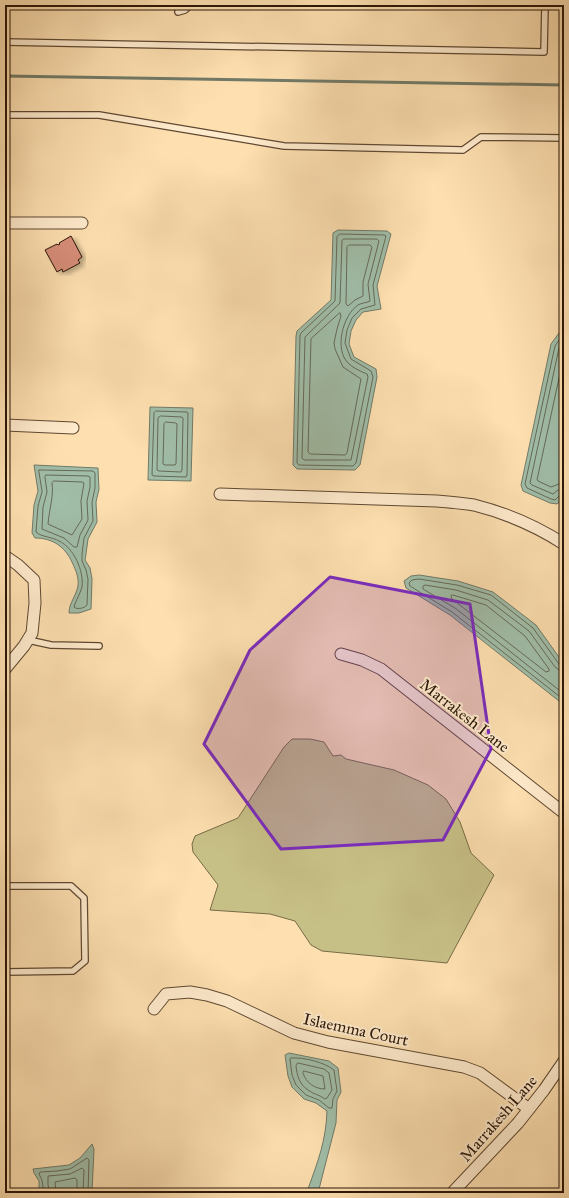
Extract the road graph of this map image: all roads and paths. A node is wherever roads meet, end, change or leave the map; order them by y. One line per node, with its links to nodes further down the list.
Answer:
1 (190, 5): 3 (lane)
2 (545, 5): 4 (lane)
3 (178, 12)
4 (5, 42)
5 (5, 115): 6 (lane)
6 (564, 138)
7 (5, 223): 8 (street)
8 (82, 223)
9 (5, 425): 10 (street)
10 (73, 428)
11 (220, 494): 12 (street)
12 (564, 544)
13 (5, 556): 14 (street)
14 (28, 640): 15 (lane); 17 (street)
15 (99, 646)
16 (341, 654): 18 (street, Marrakesh Lane)
17 (5, 669)
18 (564, 813)
19 (5, 886): 20 (lane)
20 (5, 972)
21 (154, 1009): 23 (street, Islaemma Court)
22 (564, 1061): 23 (street, Marrakesh Lane)
23 (529, 1109): 24 (street, Marrakesh Lane)
24 (452, 1193)

